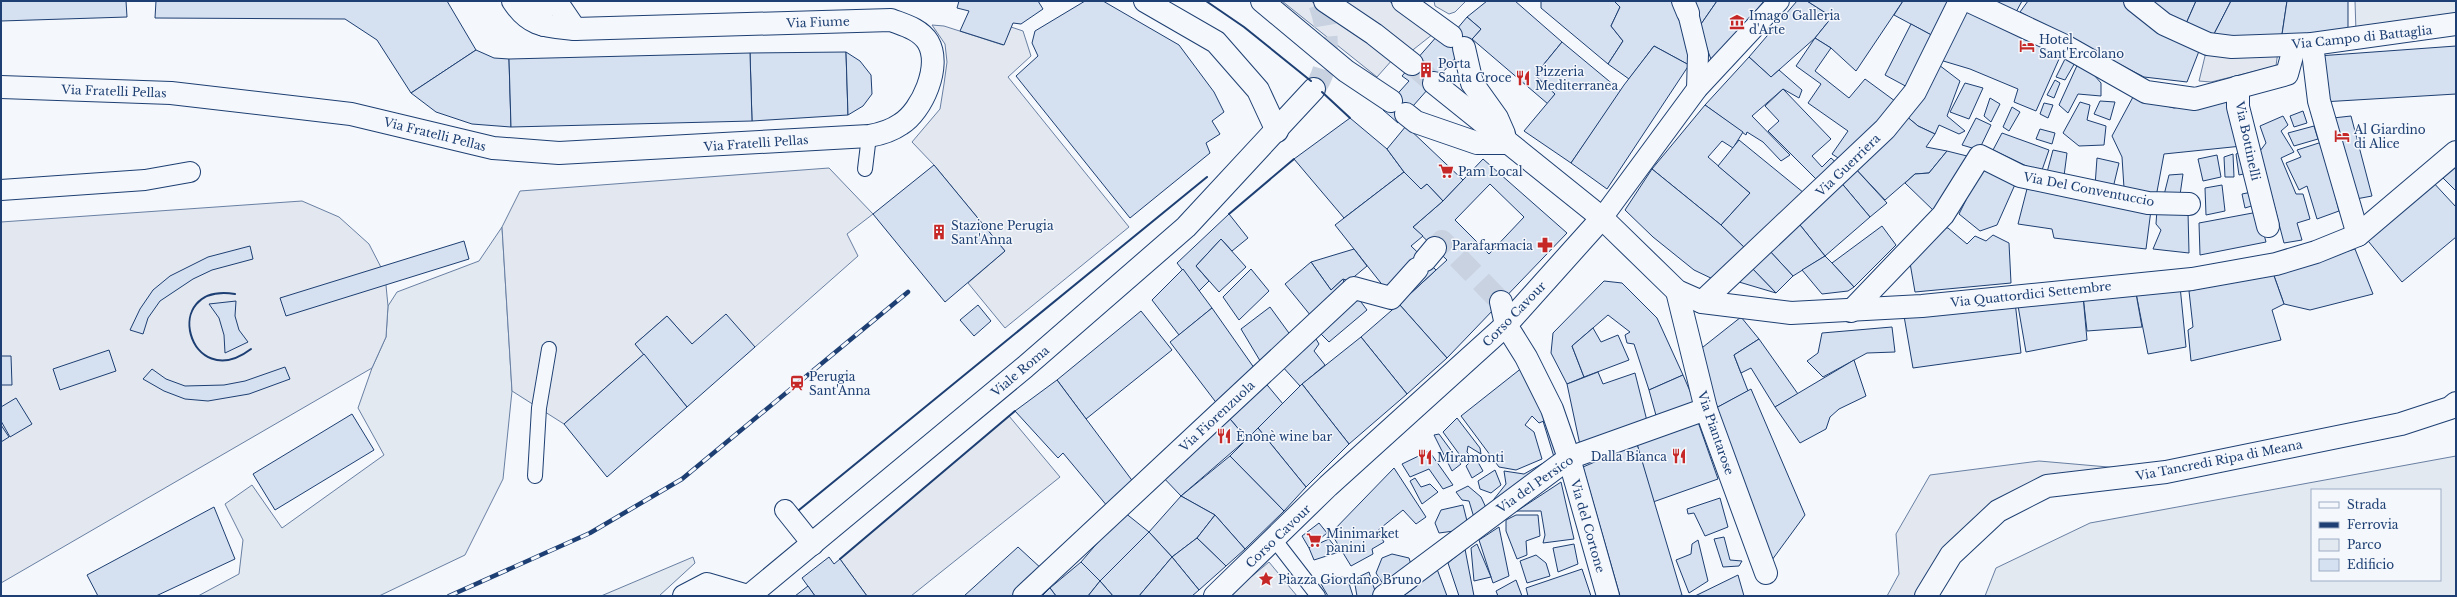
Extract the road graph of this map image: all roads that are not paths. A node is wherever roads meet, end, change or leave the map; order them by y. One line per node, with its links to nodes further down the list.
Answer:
1 (498, 1): 11 (street, Via Fiume)
2 (556, 1): 14 (street)
3 (1145, 1): 22 (street)
4 (1262, 1): 24 (street)
5 (1325, 1): 16 (street)
6 (1404, 1): 24 (street)
7 (1779, 1): 21 (street, Corso Cavour)
8 (1960, 1): 36 (street, Via Guerriera)
9 (1969, 1): 19 (street)
10 (2135, 1): 15 (street, Via Campo di Battaglia)
11 (525, 6): 14 (street, Via Fiume)
12 (1686, 7): 21 (street)
13 (2456, 24): 15 (street, Via Campo di Battaglia)
14 (575, 29): 23 (street, Via Fiume)
15 (2304, 45): 19 (street, Via Bottinelli); 32 (street)
16 (1412, 64)
17 (1434, 83): 24 (street, Via Quattordici Settembre)
18 (1, 87): 23 (street, Via Fratelli Pellas)
19 (2238, 87): 31 (street, Via Bottinelli)
20 (1314, 89): 22 (street, Viale Roma)
21 (1697, 89): 30 (street, Corso Cavour)
22 (1277, 131): 46 (street, Viale Roma)
23 (869, 136): 26 (lane)
24 (1508, 143): 30 (street, Via Quattordici Settembre)
25 (2456, 152): 32 (street, Via Quattordici Settembre)
26 (865, 169)
27 (190, 172): 28 (street)
28 (1, 190)
29 (2189, 204): 37 (street, Via Del Conventuccio)
30 (1602, 218): 34 (street, Via Quattordici Settembre); 38 (street, Corso Cavour)
31 (2268, 226)
32 (2358, 235): 37 (street, Via Quattordici Settembre)
33 (1425, 259): 50 (street, Via Fiorenzuola)
34 (1677, 291): 36 (street, Via Quattordici Settembre); 41 (street, Via Piantarose)
35 (1501, 302): 38 (street)
36 (1702, 302): 37 (street, Via Quattordici Settembre)
37 (1851, 311)
38 (1506, 325): 42 (street, Via del Cortone); 45 (street, Corso Cavour)
39 (549, 349): 43 (lane)
40 (2456, 403): 55 (street, Via Tancredi Ripa di Meana)
41 (1706, 409): 42 (street, Via del Persico); 47 (street, Via Piantarose)
42 (1569, 458): 53 (street, Via del Persico); 54 (street, Via del Cortone)
43 (535, 476)
44 (785, 510): 46 (street)
45 (1274, 539): 51 (street, Corso Cavour); 52 (lane)
46 (813, 545): 49 (street, Viale Roma)
47 (1766, 573)
48 (684, 596): 49 (street)
49 (748, 596)
50 (1024, 596)
51 (1215, 596)
52 (1318, 596)
53 (1384, 596)
54 (1608, 596)
55 (1926, 596)

